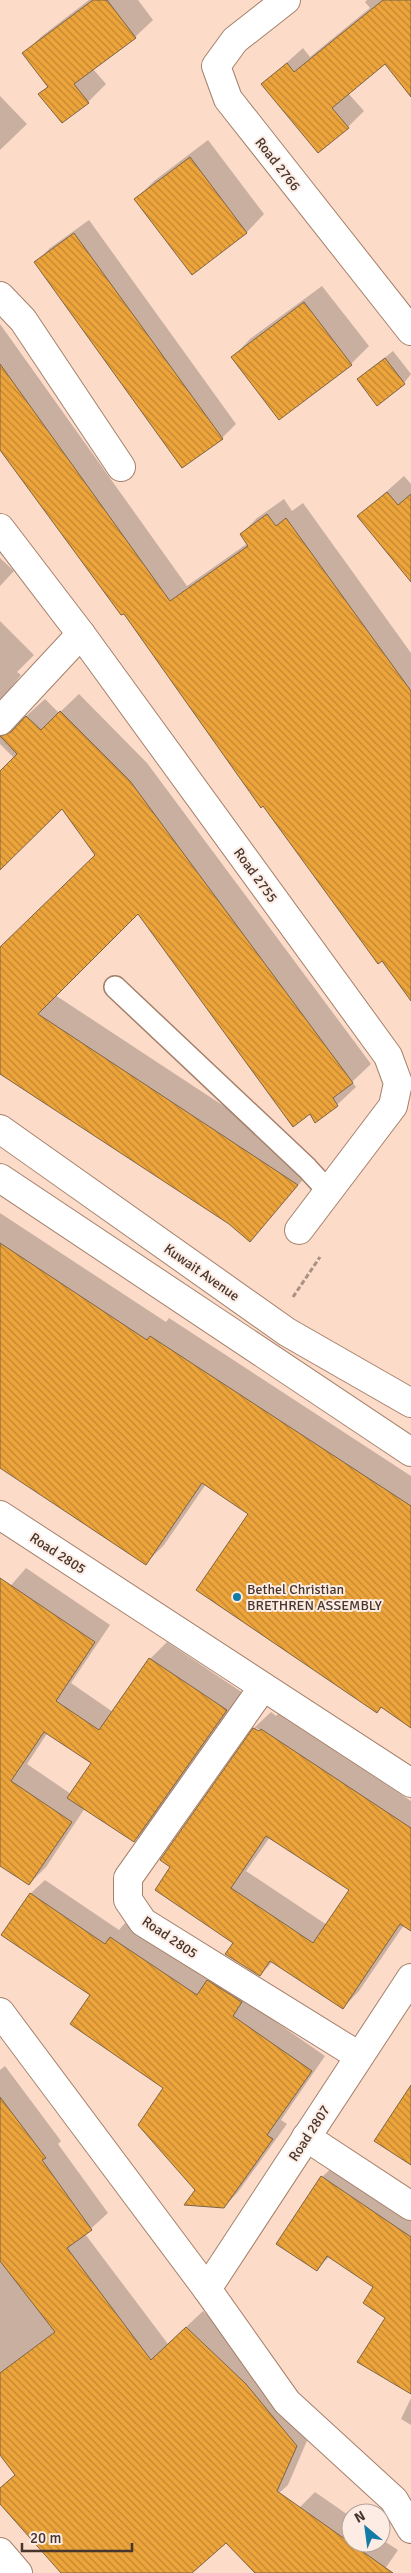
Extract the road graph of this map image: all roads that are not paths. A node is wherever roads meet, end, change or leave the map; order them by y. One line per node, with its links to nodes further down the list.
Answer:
1 (286, 0): 3 (street, Road 2766)
2 (0, 296): 4 (street)
3 (411, 331)
4 (121, 467)
5 (0, 528): 6 (street, Road 2755)
6 (81, 634): 7 (street); 11 (street, Road 2755)
7 (0, 721)
8 (115, 988): 11 (lane)
9 (0, 1129): 13 (street, Kuwait Avenue)
10 (0, 1178): 14 (street)
11 (329, 1192): 12 (street, Road 2755)
12 (299, 1230)
13 (411, 1404)
14 (411, 1452)
15 (1, 1518): 16 (street, Road 2805)
16 (263, 1687): 17 (street, Road 2805); 20 (street, Road 2805)
17 (411, 1783)
18 (411, 1978): 20 (street, Road 2807)
19 (0, 2012): 23 (street)
20 (359, 2056): 21 (street, Road 2807)
21 (306, 2137): 22 (street); 23 (street, Road 2807)
22 (411, 2206)
23 (207, 2289): 24 (street)
24 (403, 2501): 25 (street)
25 (411, 2529)
26 (0, 2552): 27 (street)
27 (18, 2573)

